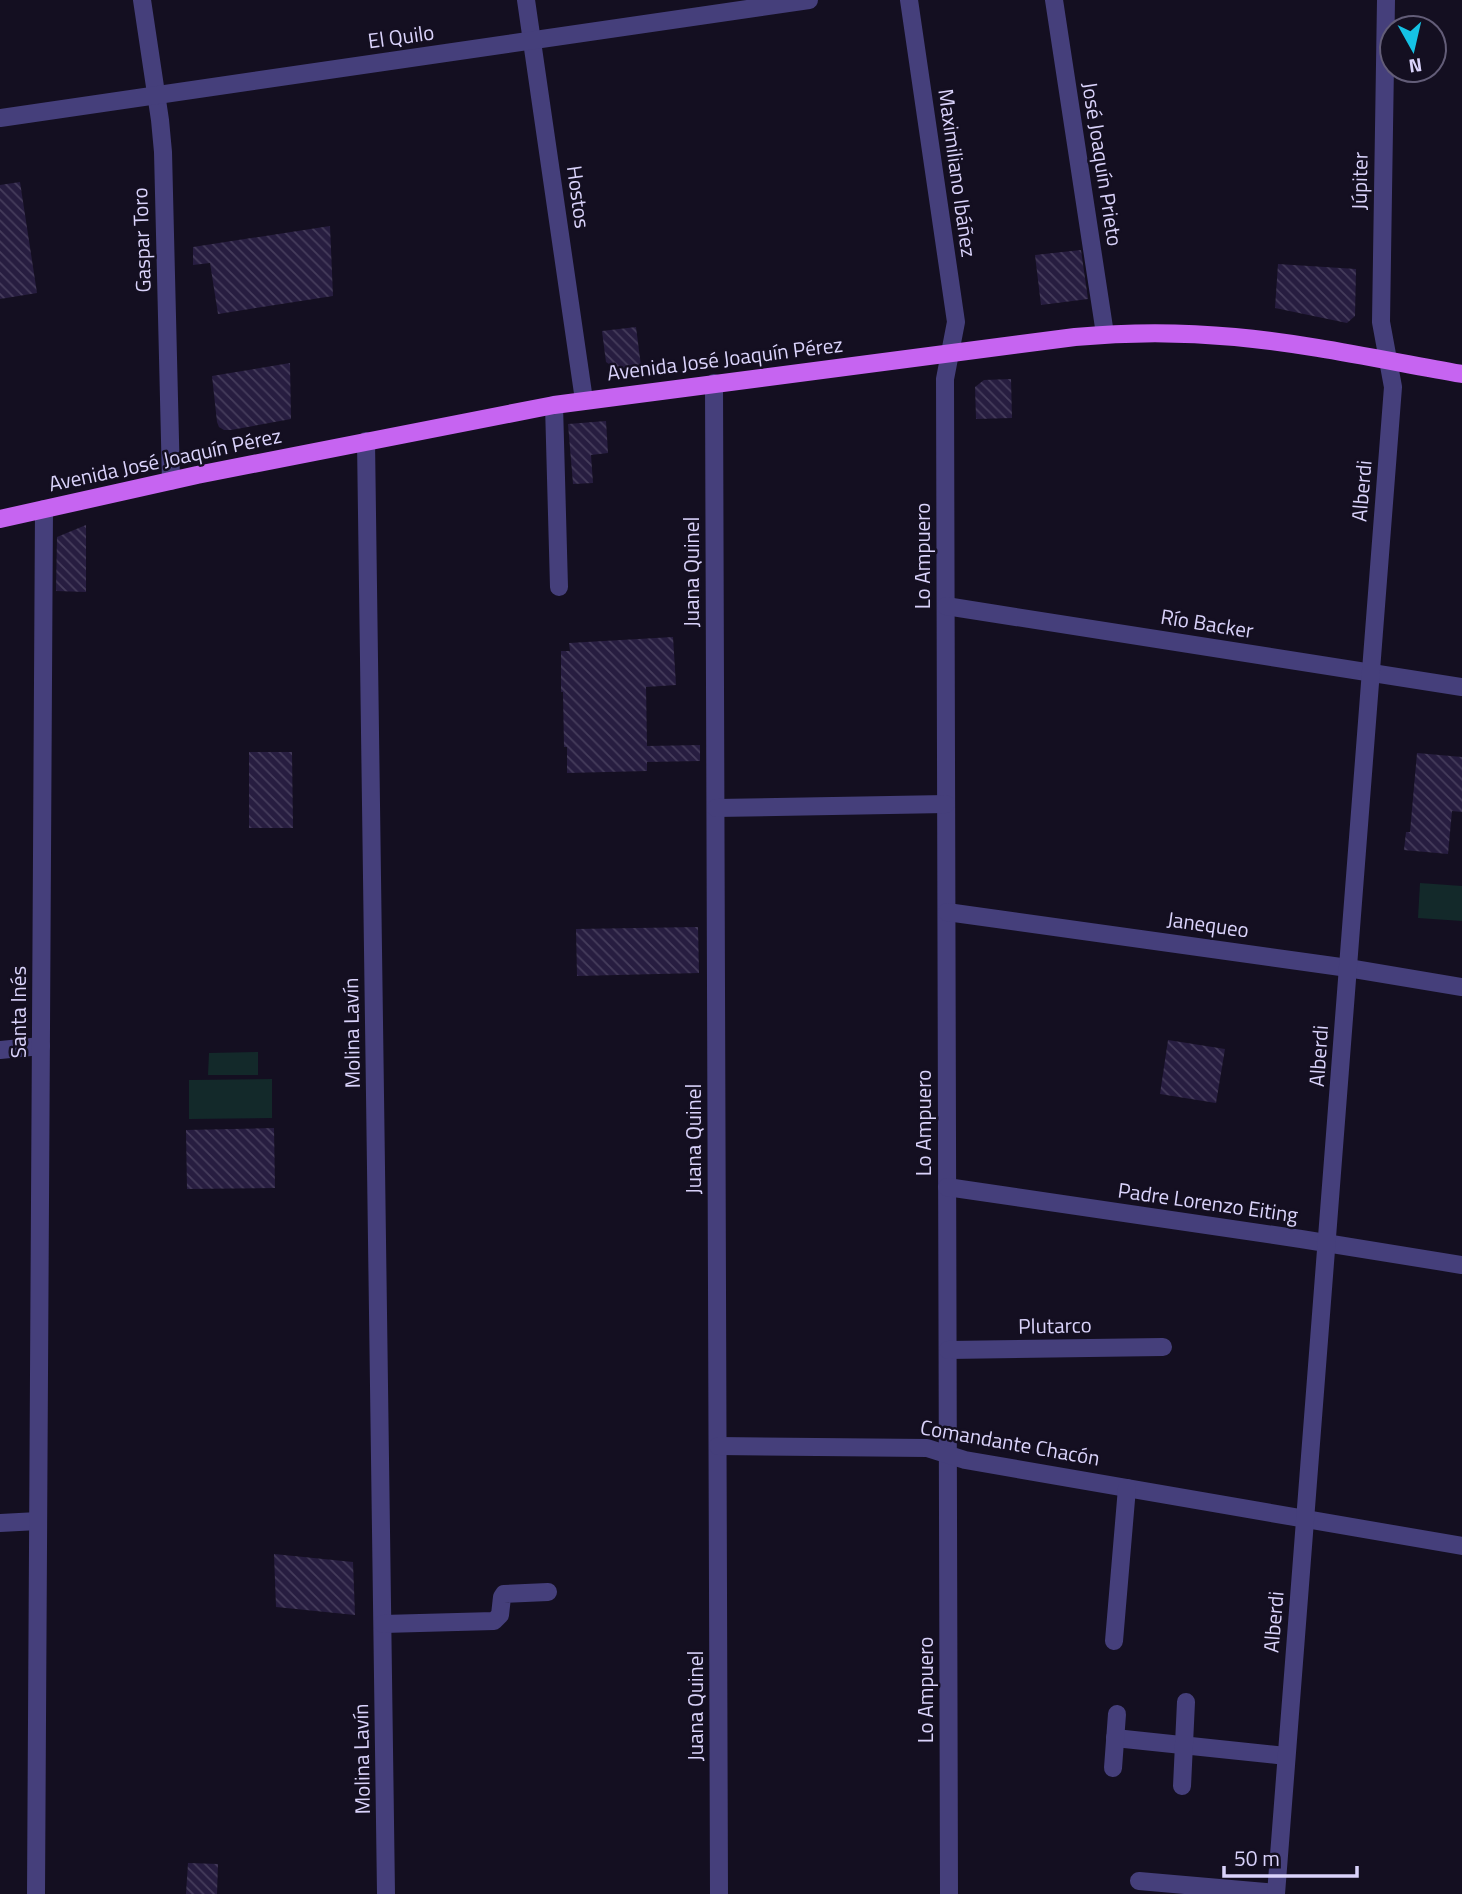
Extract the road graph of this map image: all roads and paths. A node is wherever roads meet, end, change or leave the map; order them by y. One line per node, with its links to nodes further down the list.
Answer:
1 (142, 0): 8 (street, Gaspar Toro)
2 (526, 0): 7 (street, Hostos)
3 (809, 0): 7 (street, El Quilo)
4 (909, 0): 11 (street, Maximiliano Ibáñez)
5 (1054, 0): 10 (street, José Joaquín Prieto)
6 (1386, 0): 12 (street, Júpiter)
7 (532, 40): 8 (street, El Quilo); 15 (street, Hostos)
8 (156, 95): 9 (street, El Quilo); 18 (street, Gaspar Toro)
9 (0, 118)
10 (1105, 334): 11 (main road, Avenida José Joaquín Pérez); 12 (main road, Avenida José Joaquín Pérez)
11 (951, 352): 14 (main road, Avenida José Joaquín Pérez); 22 (street, Lo Ampuero)
12 (1388, 361): 13 (main road, Avenida José Joaquín Pérez); 23 (street, Alberdi)
13 (1462, 374)
14 (714, 383): 15 (main road, Avenida José Joaquín Pérez); 26 (street, Juana Quinel)
15 (584, 400): 16 (main road, Avenida José Joaquín Pérez)
16 (554, 405): 17 (main road, Avenida José Joaquín Pérez); 21 (street)
17 (366, 441): 18 (main road, Avenida José Joaquín Pérez); 45 (street, Molina Lavín)
18 (171, 481): 19 (main road, Avenida José Joaquín Pérez)
19 (44, 509): 20 (main road, Avenida José Joaquín Pérez); 30 (street, Santa Inés)
20 (0, 519)
21 (559, 587)
22 (946, 606): 23 (street, Río Backer); 25 (street, Lo Ampuero)
23 (1370, 673): 24 (street, Río Backer); 28 (street, Alberdi)
24 (1462, 687)
25 (946, 804): 26 (street); 27 (street, Lo Ampuero)
26 (716, 808): 37 (street, Juana Quinel)
27 (947, 912): 28 (street, Janequeo); 32 (street, Lo Ampuero)
28 (1348, 968): 29 (street, Janequeo); 33 (street, Alberdi)
29 (1462, 987)
30 (41, 1046): 31 (street); 41 (street, Santa Inés)
31 (0, 1049)
32 (947, 1187): 33 (street, Padre Lorenzo Eiting); 36 (street, Lo Ampuero)
33 (1327, 1243): 34 (street, Padre Lorenzo Eiting); 40 (street, Alberdi)
34 (1462, 1265)
35 (1163, 1347): 36 (street, Plutarco)
36 (948, 1350): 38 (street, Lo Ampuero)
37 (718, 1446): 38 (street, Comandante Chacón); 57 (street, Juana Quinel)
38 (948, 1454): 39 (street, Comandante Chacón); 58 (street, Lo Ampuero)
39 (1126, 1488): 40 (street, Comandante Chacón); 46 (street)
40 (1306, 1519): 43 (street, Comandante Chacón); 51 (street, Alberdi)
41 (38, 1521): 42 (street); 55 (street, Santa Inés)
42 (0, 1523)
43 (1462, 1546)
44 (548, 1592): 45 (street)
45 (383, 1624): 56 (street, Molina Lavín)
46 (1114, 1640)
47 (1186, 1702): 50 (street)
48 (1117, 1714): 49 (street)
49 (1115, 1738): 50 (street); 52 (street)
50 (1184, 1745): 51 (street); 53 (street)
51 (1286, 1756): 59 (street, Alberdi)
52 (1113, 1768)
53 (1182, 1786)
54 (1139, 1881): 59 (street, Alberdi)
55 (36, 1894)
56 (386, 1894)
57 (719, 1894)
58 (949, 1894)
59 (1276, 1894)

